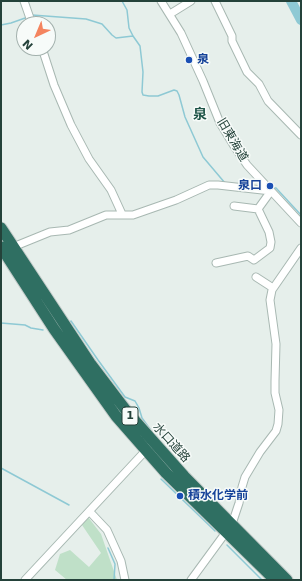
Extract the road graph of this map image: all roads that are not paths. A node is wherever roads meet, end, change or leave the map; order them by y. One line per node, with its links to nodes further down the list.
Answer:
1 (24, 1): 6 (street)
2 (161, 1): 5 (street, 旧東海道)
3 (191, 1): 5 (street)
4 (215, 1): 8 (street)
5 (170, 14): 9 (street, 旧東海道)
6 (29, 16)
7 (45, 56): 12 (street)
8 (301, 135)
9 (271, 191): 11 (street); 12 (street); 13 (street, 旧東海道)
10 (234, 206): 11 (street)
11 (258, 209): 18 (street)
12 (122, 214): 16 (street)
13 (301, 223)
14 (1, 228): 16 (highway, 水口道路 / 1)
15 (1, 247): 21 (highway, 水口道路 / 1)
16 (13, 247): 21 (highway, 水口道路 / 1)
17 (301, 248): 20 (street)
18 (216, 263)
19 (256, 277): 20 (street)
20 (273, 288): 23 (street)
21 (150, 447): 22 (street); 23 (highway, 水口道路 / 1)
22 (90, 512): 24 (street); 25 (street)
23 (229, 528): 26 (street); 27 (highway, 水口道路 / 1); 28 (highway, 水口道路 / 1)
24 (25, 580)
25 (125, 580)
26 (191, 580)
27 (275, 580)
28 (287, 580)

